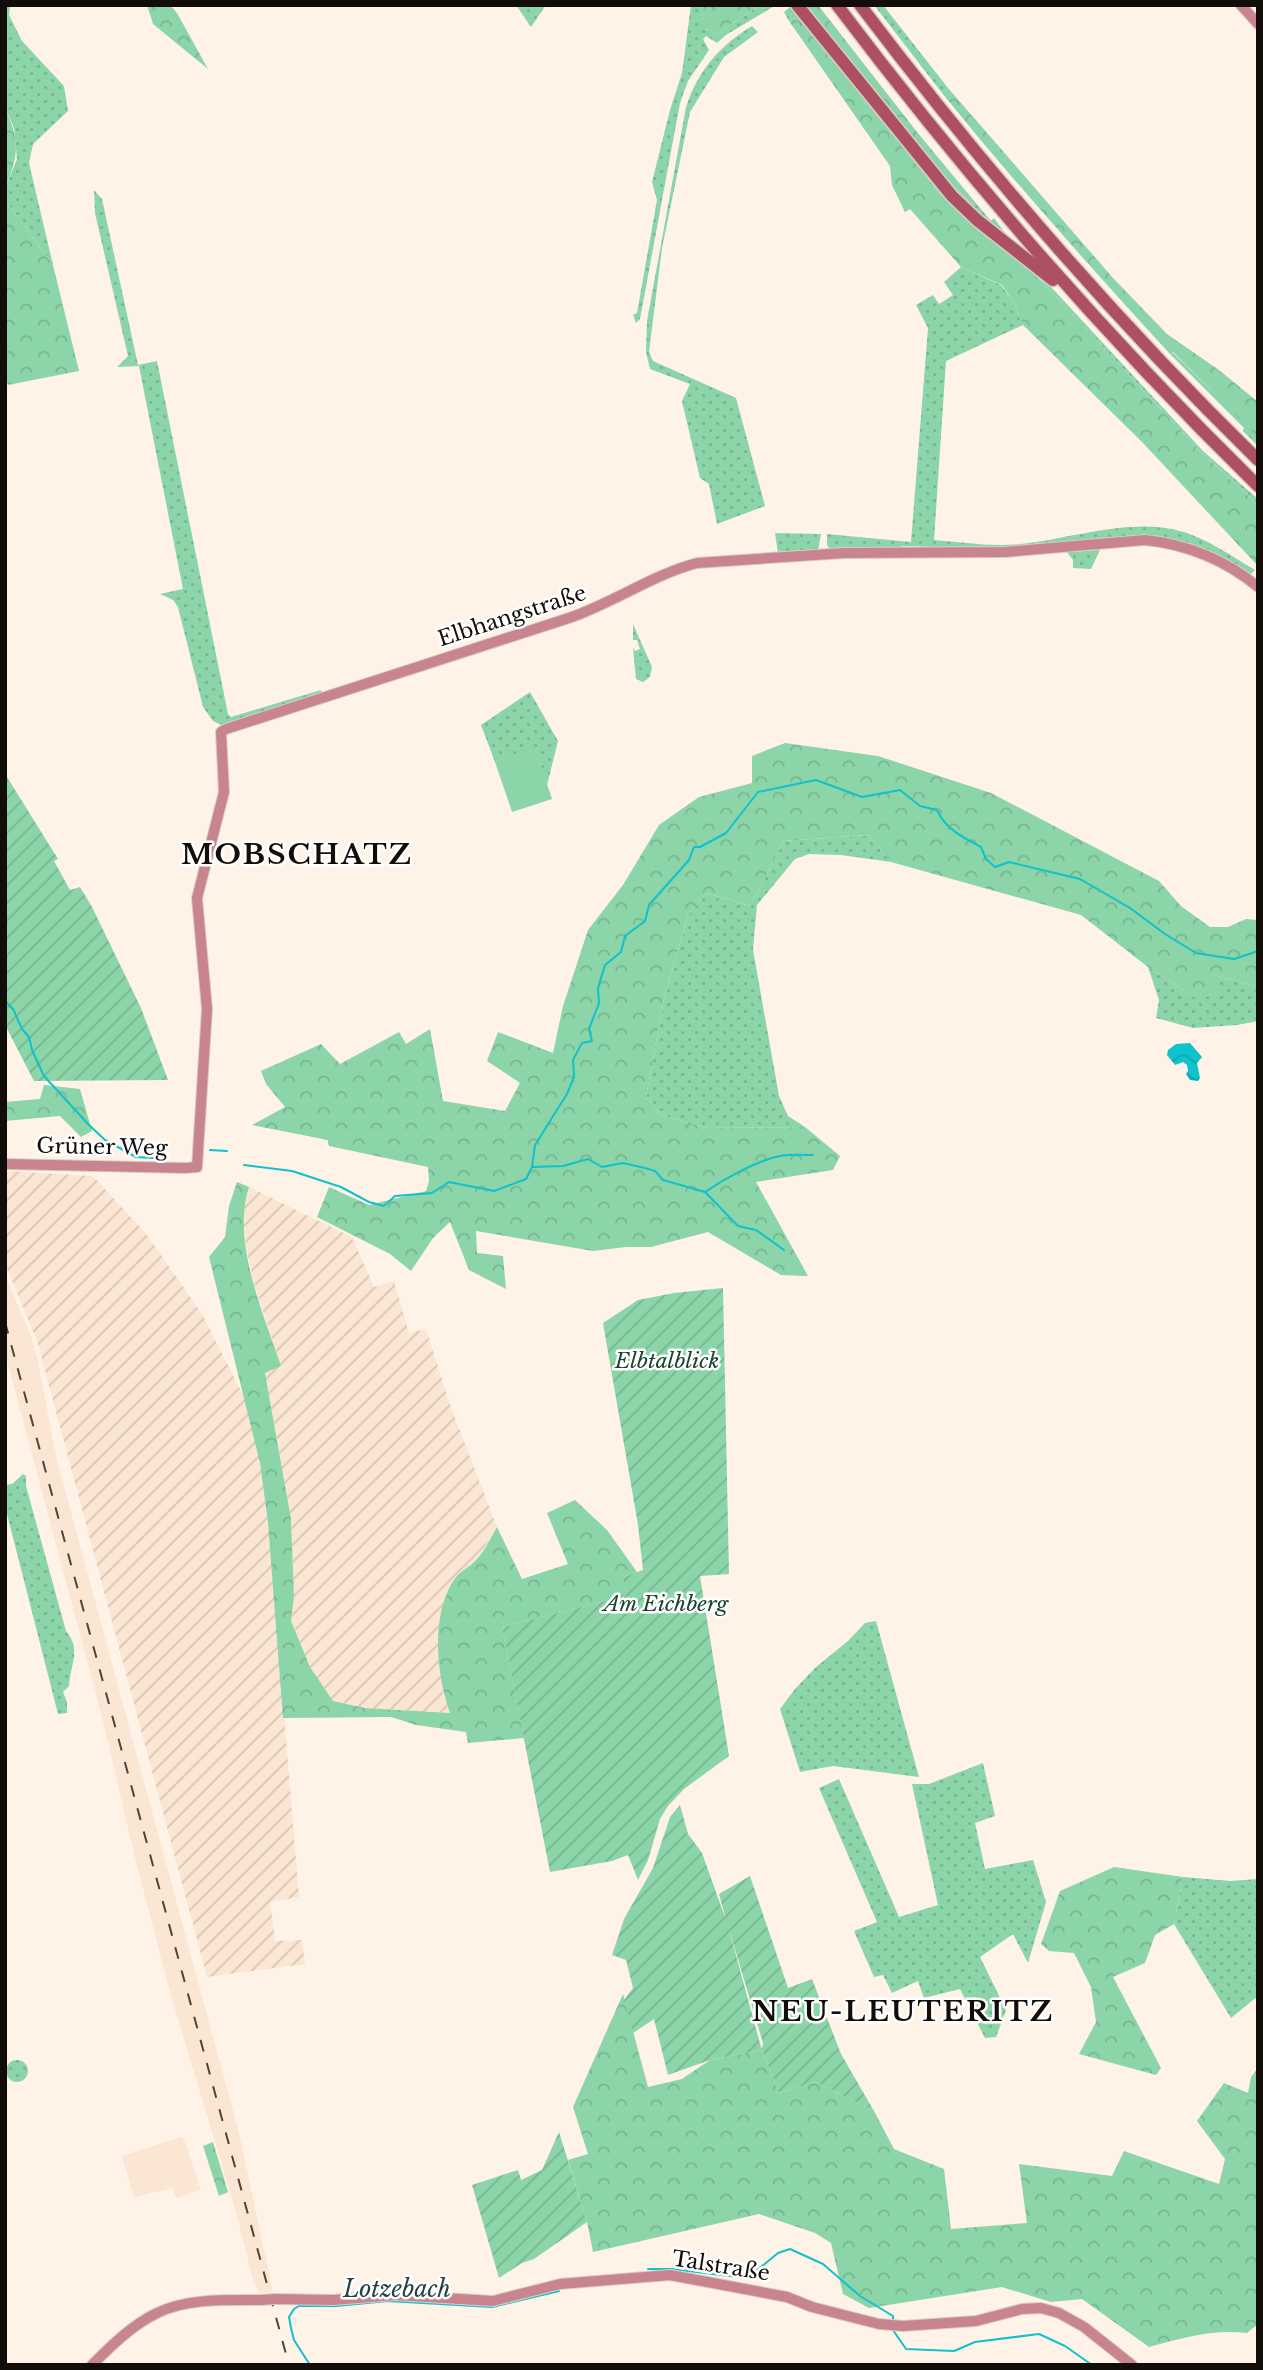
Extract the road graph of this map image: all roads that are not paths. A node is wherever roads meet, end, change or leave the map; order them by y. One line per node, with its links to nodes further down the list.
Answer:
1 (797, 5): 6 (highway)
2 (837, 5): 6 (highway)
3 (860, 5): 7 (highway)
4 (1241, 5): 5 (street)
5 (1258, 24)
6 (1076, 297): 8 (highway)
7 (1258, 460)
8 (1258, 486)
9 (1258, 587): 11 (street, Elbhangstraße)
10 (5, 1164): 11 (street, Grüner Weg)
11 (197, 1167)
12 (92, 2365): 13 (street, Talstraße, bridge)
13 (1132, 2365)

